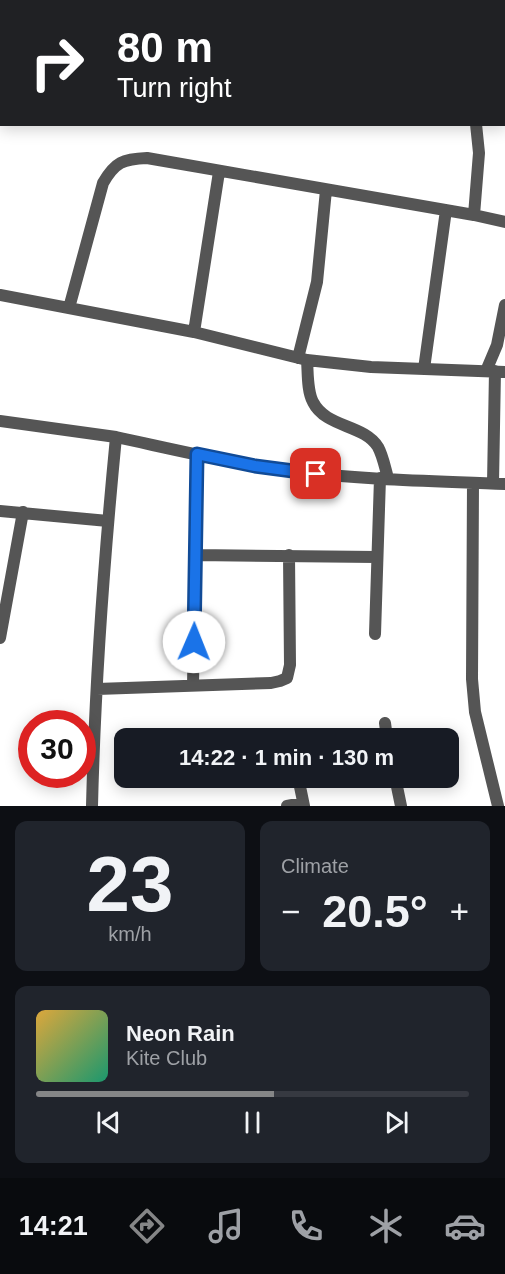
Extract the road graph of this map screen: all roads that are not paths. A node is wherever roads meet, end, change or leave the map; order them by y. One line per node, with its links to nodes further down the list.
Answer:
1 (476, 126): 5 (street)
2 (219, 172): 3 (street); 9 (street); 10 (street)
3 (326, 190): 4 (street); 11 (street)
4 (446, 210): 5 (street); 12 (street)
5 (474, 215): 6 (street)
6 (505, 222)
7 (0, 295): 9 (street)
8 (505, 305): 13 (street)
9 (69, 308): 10 (street)
10 (194, 332): 11 (street)
11 (302, 359): 12 (street); 17 (street)
12 (424, 369): 13 (street)
13 (495, 371): 19 (street)
14 (0, 421): 15 (street)
15 (116, 437): 16 (street); 22 (street)
16 (197, 454): 17 (street); 23 (street)
17 (384, 478): 18 (street); 25 (street)
18 (473, 483): 19 (street); 39 (street)
19 (499, 483)
20 (0, 511): 21 (street)
21 (23, 512): 22 (street); 26 (street)
22 (108, 521): 30 (street)
23 (195, 555): 24 (street); 29 (street)
24 (289, 555): 25 (street); 29 (street)
25 (376, 557): 27 (street)
26 (3, 601): 28 (street)
27 (375, 634)
28 (0, 638)
29 (193, 685): 30 (street)
30 (97, 689): 36 (street)
31 (384, 723): 32 (street)
32 (385, 728)
33 (300, 788): 35 (street)
34 (397, 788): 38 (street)
35 (303, 805): 37 (street)
36 (92, 806)
37 (287, 806)
38 (401, 806)
39 (498, 806)

